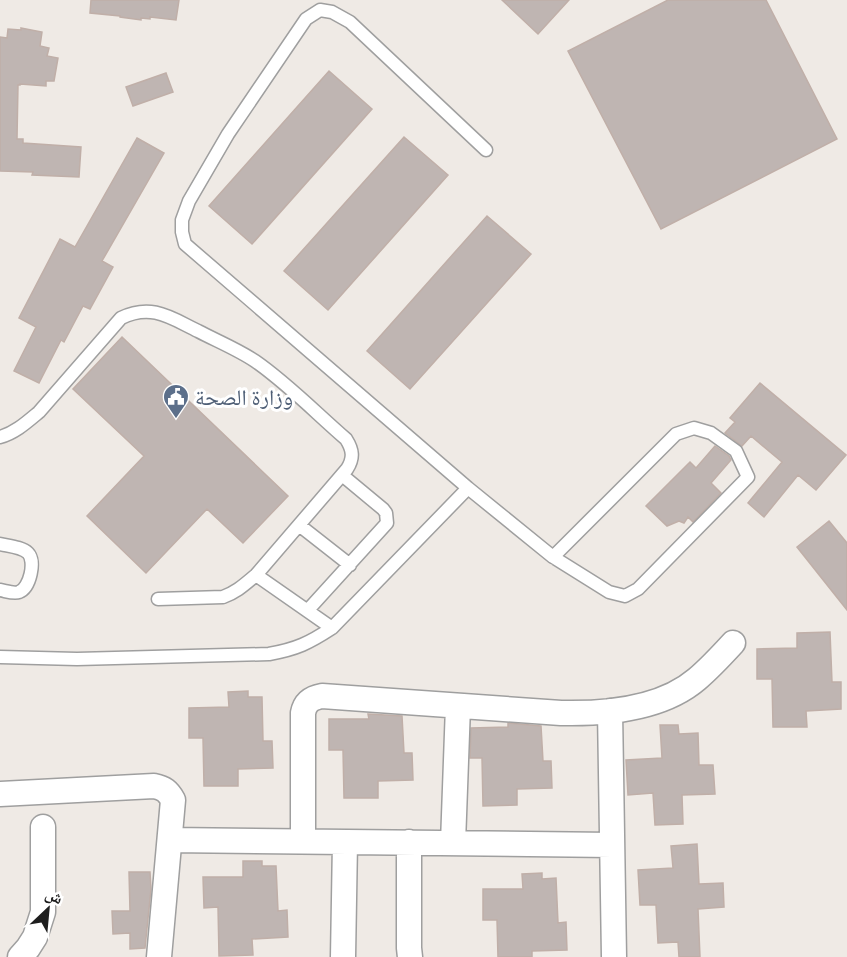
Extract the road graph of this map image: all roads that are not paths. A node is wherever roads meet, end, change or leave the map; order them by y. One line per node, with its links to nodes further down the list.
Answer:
1 (486, 150): 4 (lane)
2 (0, 437): 3 (lane)
3 (342, 475): 5 (lane); 8 (lane)
4 (468, 488): 7 (lane); 13 (lane)
5 (299, 525): 8 (lane); 9 (lane)
6 (0, 544): 10 (lane)
7 (553, 557): 7 (lane)
8 (350, 565): 12 (lane)
9 (256, 574): 11 (lane); 12 (lane)
10 (0, 590)
11 (158, 599)
12 (308, 610): 13 (lane)
13 (332, 628): 15 (lane)
14 (734, 643): 17 (street)
15 (0, 657)
16 (458, 705): 17 (street); 21 (street); 24 (street)
17 (610, 711): 25 (street)
18 (0, 794): 20 (street)
19 (43, 827): 26 (street)
20 (170, 840): 21 (street); 27 (street)
21 (303, 841): 22 (street)
22 (345, 842): 23 (street); 28 (street)
23 (409, 842): 24 (street); 29 (street)
24 (453, 843): 25 (street)
25 (612, 845): 30 (street)
26 (20, 957)
27 (159, 957)
28 (343, 957)
29 (410, 957)
30 (614, 957)

